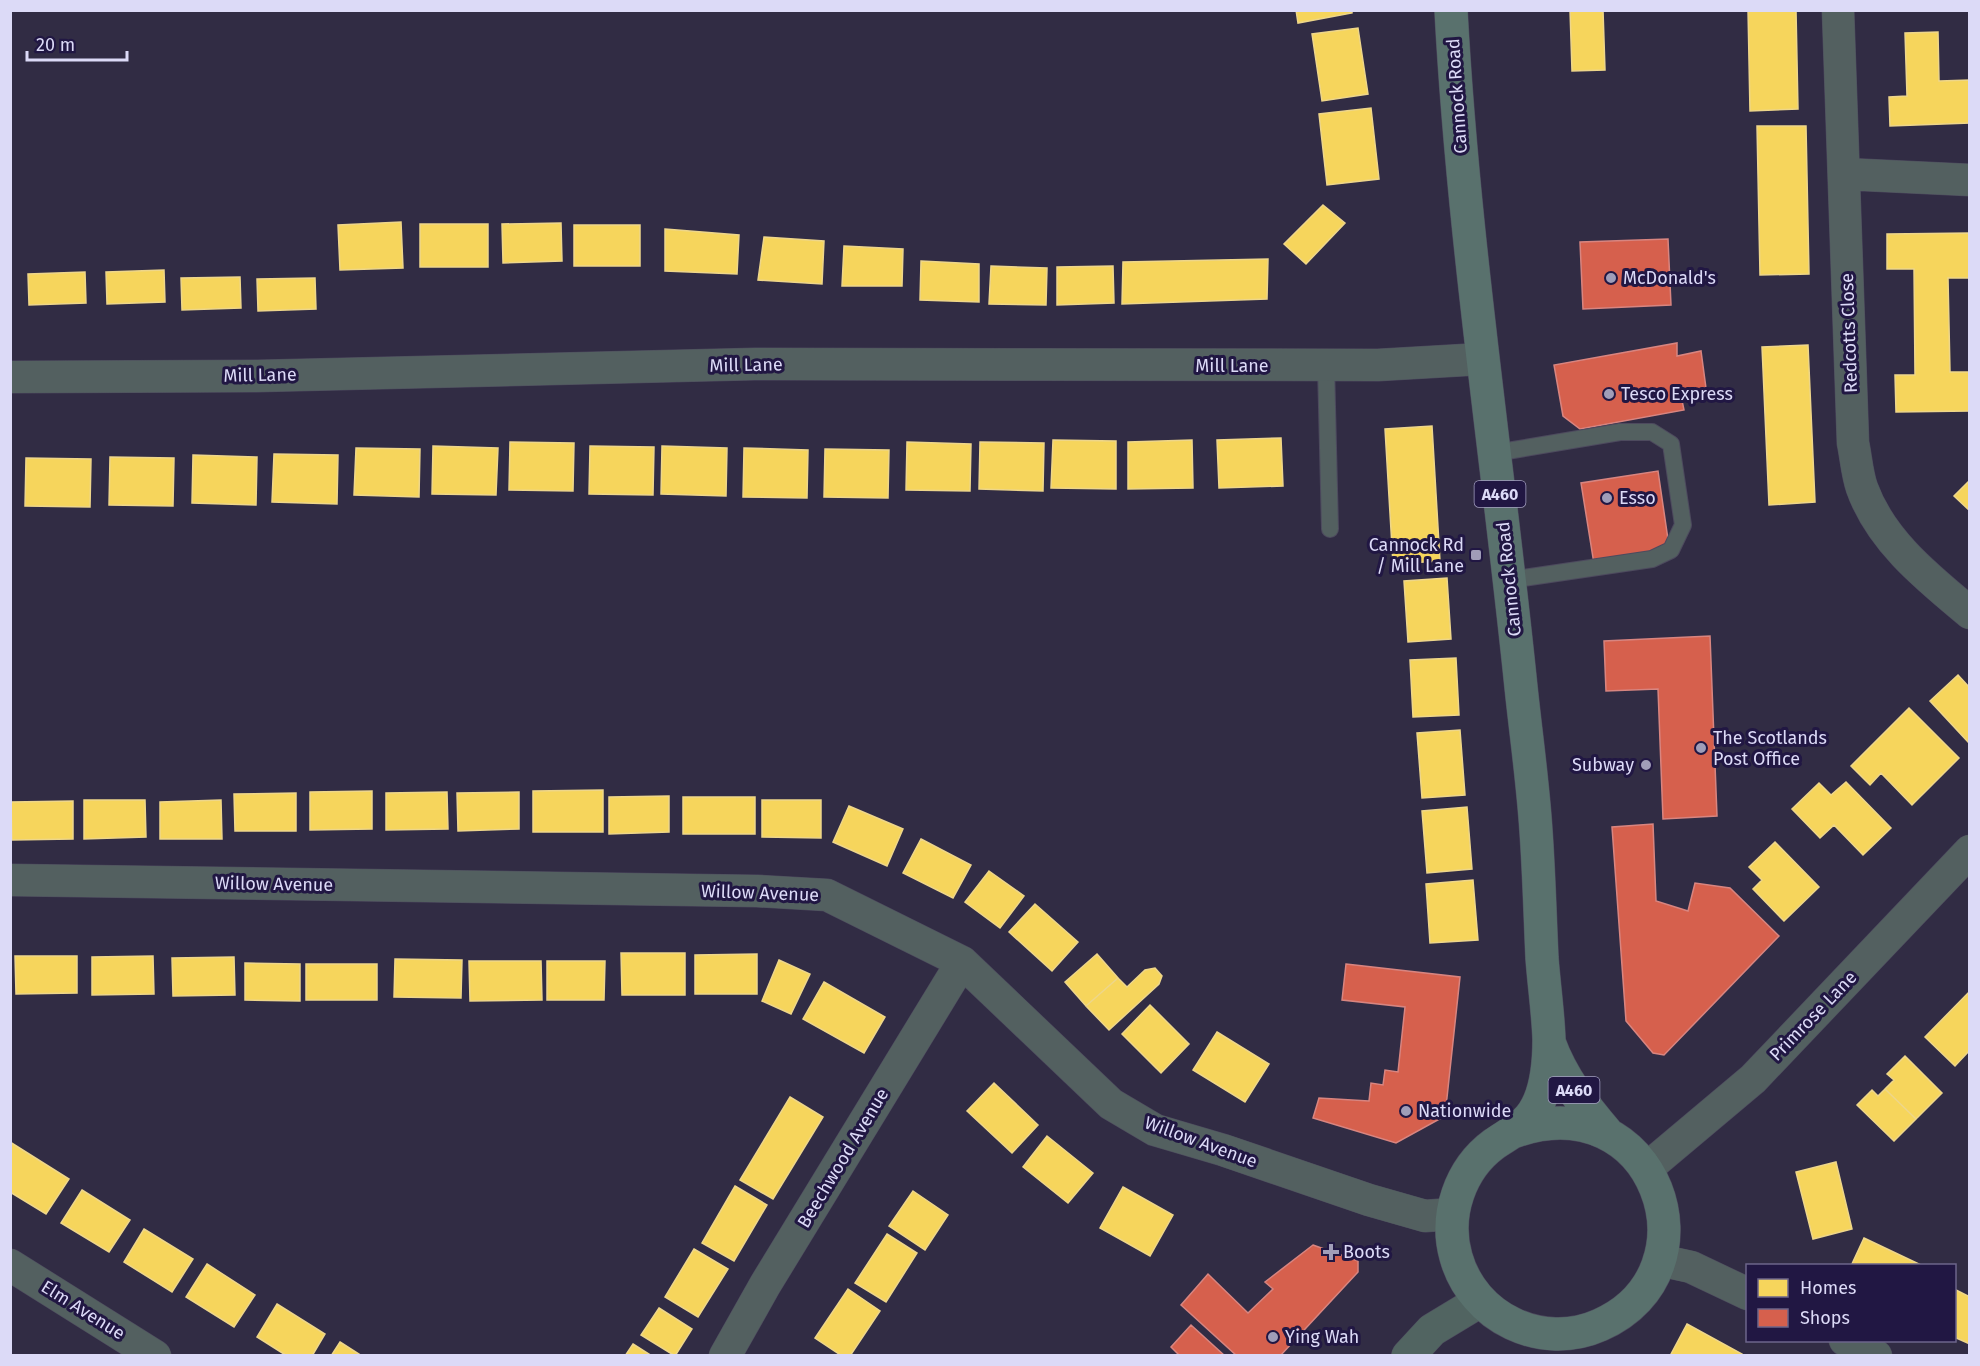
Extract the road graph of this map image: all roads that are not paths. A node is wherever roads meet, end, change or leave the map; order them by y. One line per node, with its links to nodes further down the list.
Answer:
1 (1451, 10): 5 (highway, Cannock Road / A460)
2 (1838, 10): 3 (street, Redcotts Close)
3 (1844, 174): 4 (street); 11 (street, Redcotts Close)
4 (1970, 180)
5 (1482, 359): 6 (street, Mill Lane); 8 (highway, Cannock Road / A460)
6 (1326, 366): 7 (street, Mill Lane); 9 (lane)
7 (10, 377)
8 (1495, 453): 10 (highway, Cannock Road / A460); 10 (lane)
9 (1330, 529)
10 (1510, 580): 15 (highway, Cannock Road / A460)
11 (1970, 614)
12 (1970, 851): 18 (street, Primrose Lane)
13 (10, 880): 14 (street, Willow Avenue)
14 (962, 962): 19 (street, Willow Avenue); 28 (street, Beechwood Avenue)
15 (1549, 1041): 16 (highway, A460); 17 (highway, A460)
16 (1513, 1132): 17 (highway); 19 (highway)
17 (1608, 1134): 18 (highway)
18 (1646, 1169): 20 (highway)
19 (1453, 1214): 23 (highway)
20 (1659, 1260): 22 (street); 24 (highway)
21 (10, 1265): 27 (street, Elm Avenue)
22 (1746, 1293)
23 (1480, 1301): 26 (highway); 29 (main road)
24 (1625, 1310): 26 (highway); 30 (highway)
25 (1847, 1342): 31 (street)
26 (1533, 1343)
27 (155, 1356)
28 (725, 1356)
29 (1408, 1356)
30 (1583, 1356)
31 (1876, 1356)

